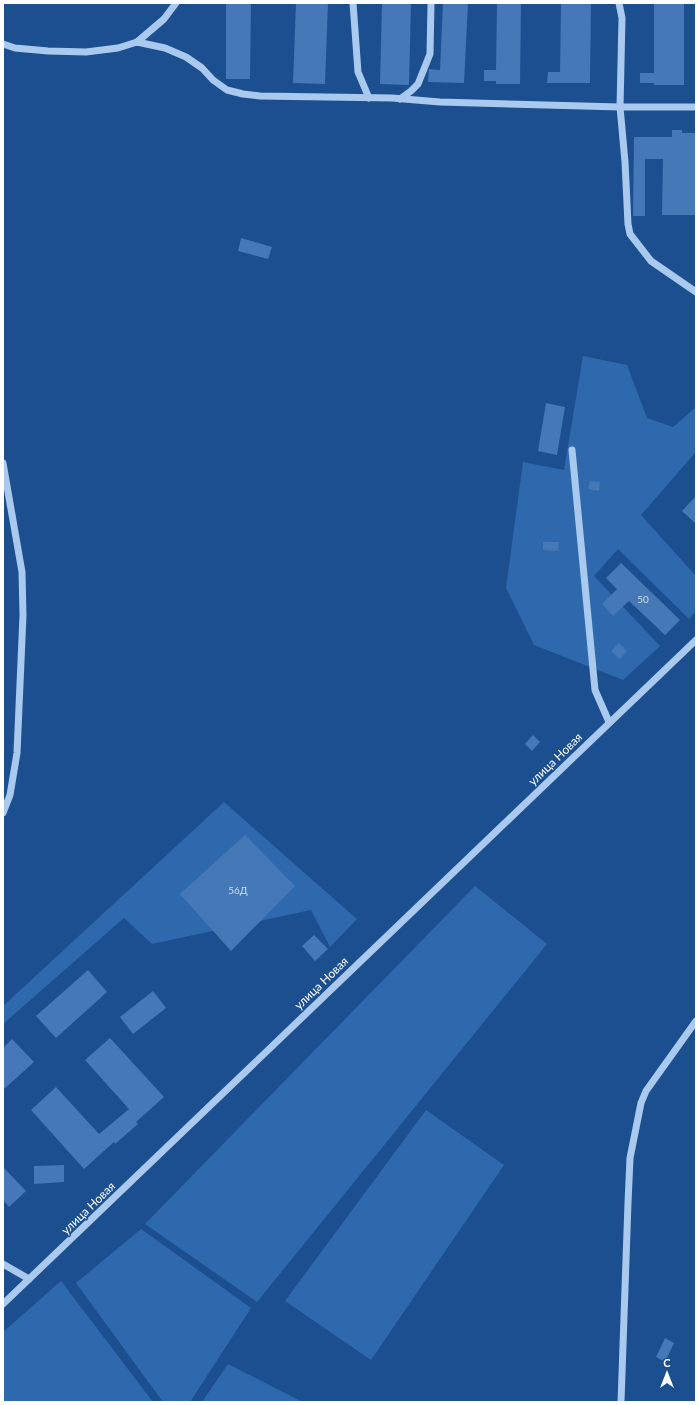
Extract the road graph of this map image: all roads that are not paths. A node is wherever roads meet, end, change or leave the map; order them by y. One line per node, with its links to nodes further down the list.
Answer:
1 (176, 3): 5 (street)
2 (353, 3): 7 (street)
3 (431, 3): 8 (street)
4 (619, 3): 9 (street)
5 (137, 42): 6 (street); 7 (street)
6 (3, 44)
7 (369, 98): 8 (street)
8 (400, 99): 9 (street)
9 (620, 107): 10 (street); 11 (street)
10 (696, 107)
11 (696, 292)
12 (572, 450): 15 (street)
13 (3, 463): 16 (street)
14 (696, 640): 15 (street, улица Новая)
15 (609, 722): 19 (street, улица Новая)
16 (3, 813)
17 (696, 1021): 21 (street)
18 (3, 1264): 19 (street)
19 (29, 1279): 20 (street, улица Новая)
20 (3, 1304)
21 (621, 1402)

